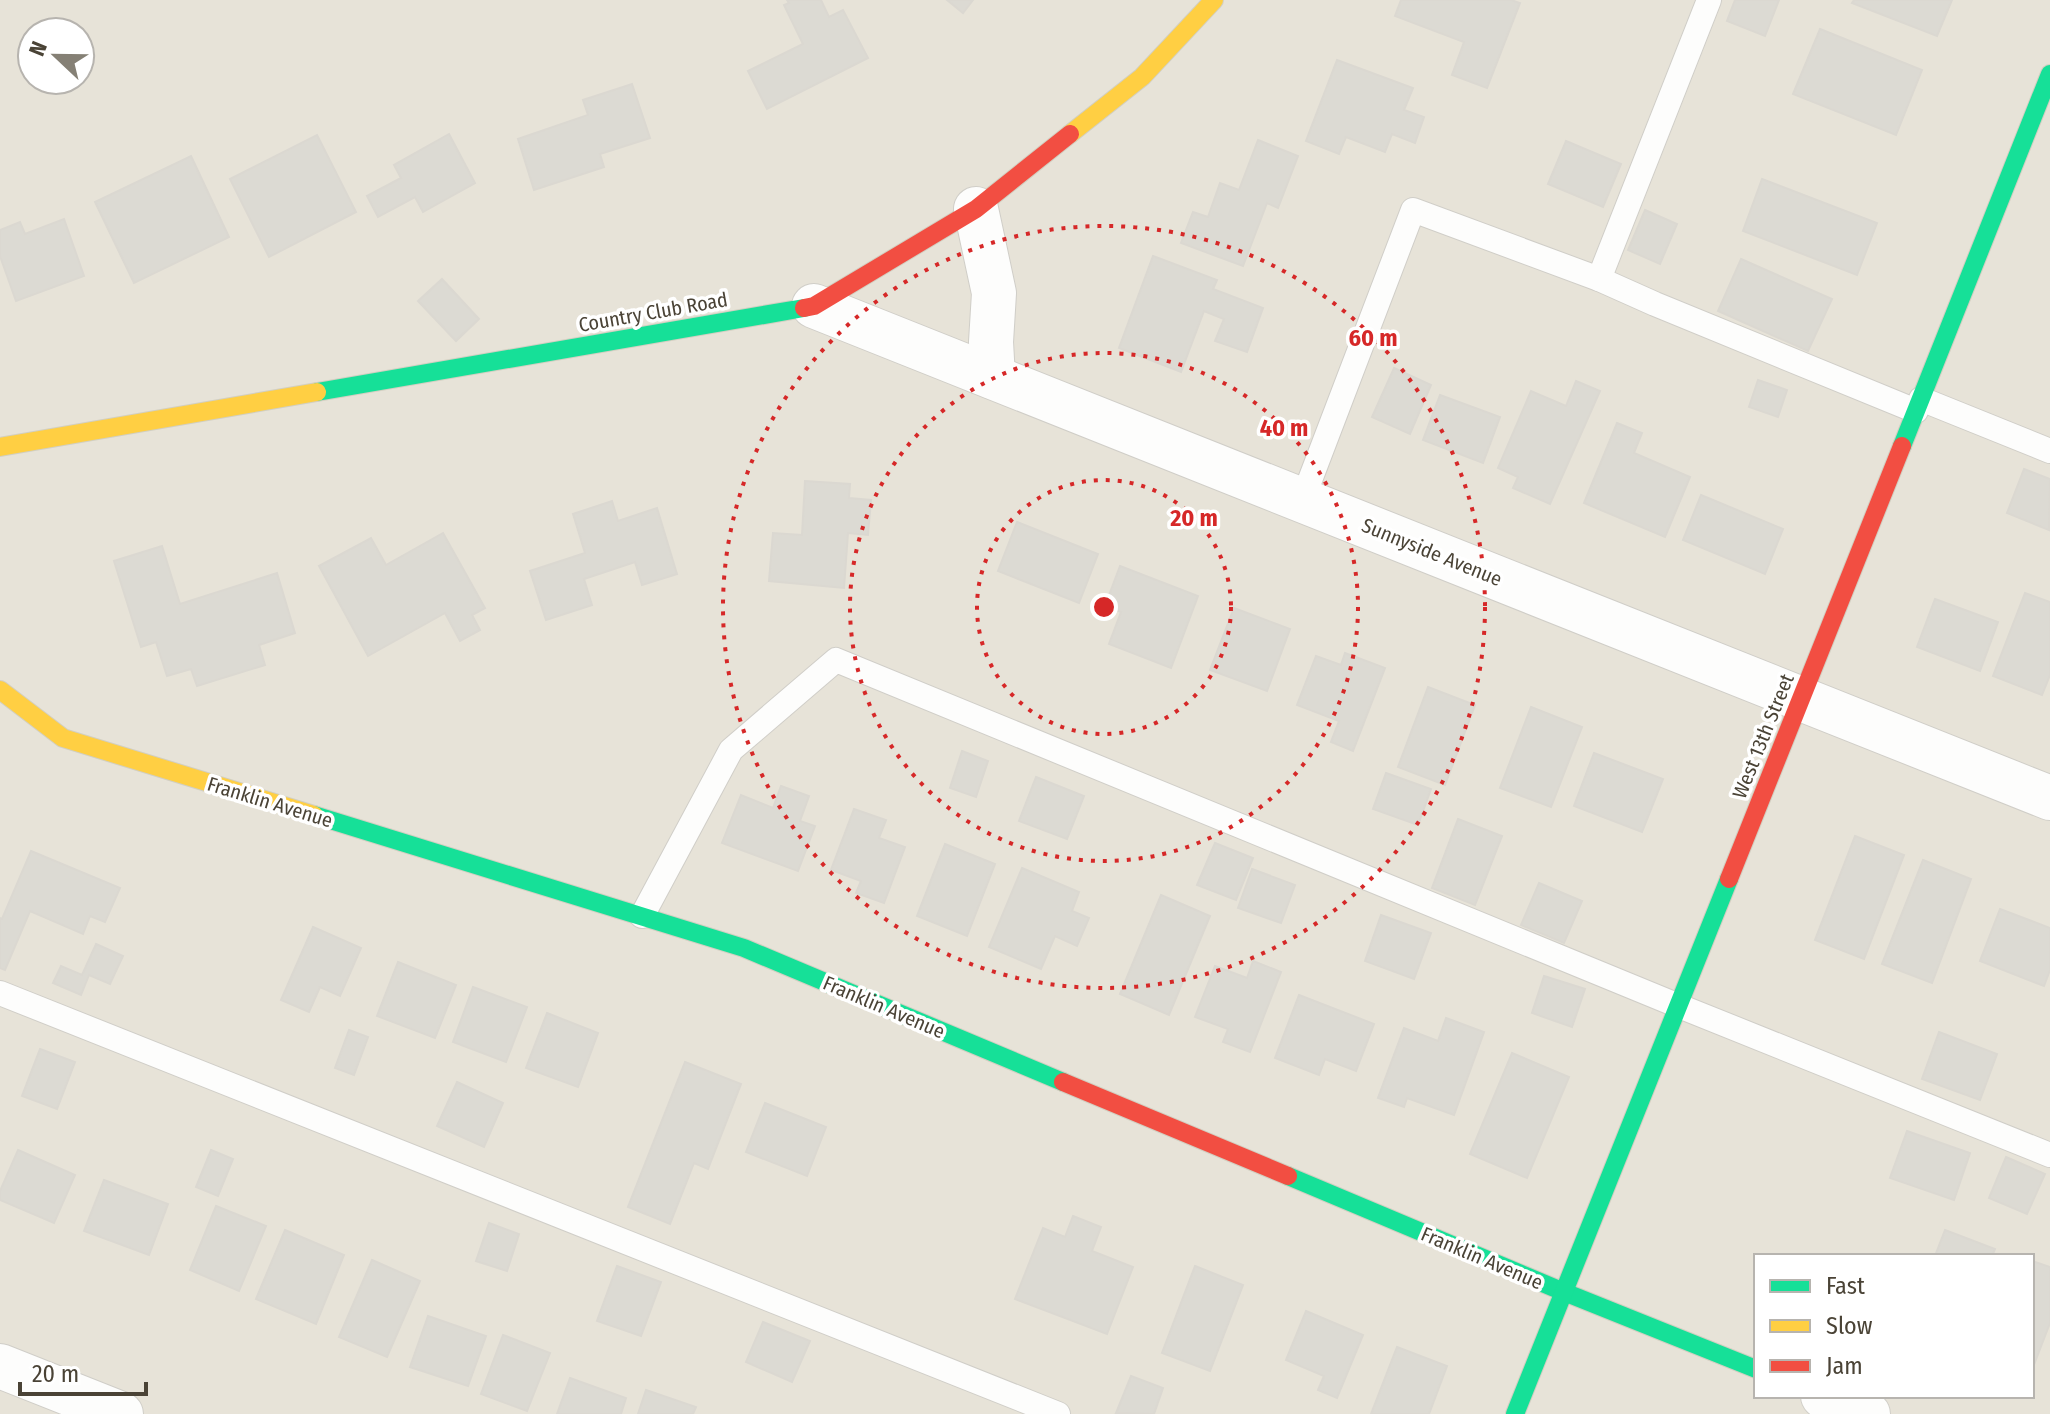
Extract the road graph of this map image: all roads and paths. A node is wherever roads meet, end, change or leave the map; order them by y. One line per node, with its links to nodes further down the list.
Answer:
1 (1214, 0): 4 (street, Country Club Road)
2 (1709, 0): 5 (lane)
3 (2046, 96): 8 (street, West 13th Street)
4 (976, 209): 6 (street, Country Club Road); 7 (street)
5 (1599, 279): 8 (lane); 11 (lane)
6 (814, 306): 7 (street, Sunnyside Avenue); 9 (street, Country Club Road)
7 (993, 377): 11 (street, Sunnyside Avenue)
8 (1919, 405): 10 (lane); 13 (street, West 13th Street)
9 (0, 447)
10 (2050, 451)
11 (1302, 501): 13 (street, Sunnyside Avenue)
12 (0, 690): 15 (street, Franklin Avenue)
13 (1801, 699): 14 (street, Sunnyside Avenue); 17 (street, West 13th Street)
14 (2050, 798)
15 (642, 916): 17 (lane); 19 (street, Franklin Avenue)
16 (0, 993): 24 (lane)
17 (1679, 1006): 18 (lane); 19 (street, West 13th Street)
18 (2050, 1155)
19 (1564, 1292): 21 (street, Franklin Avenue); 25 (street, West 13th Street)
20 (0, 1366): 23 (street)
21 (1754, 1368)
22 (1828, 1398): 26 (street)
23 (121, 1414)
24 (1058, 1414)
25 (1515, 1414)
26 (1868, 1414)

